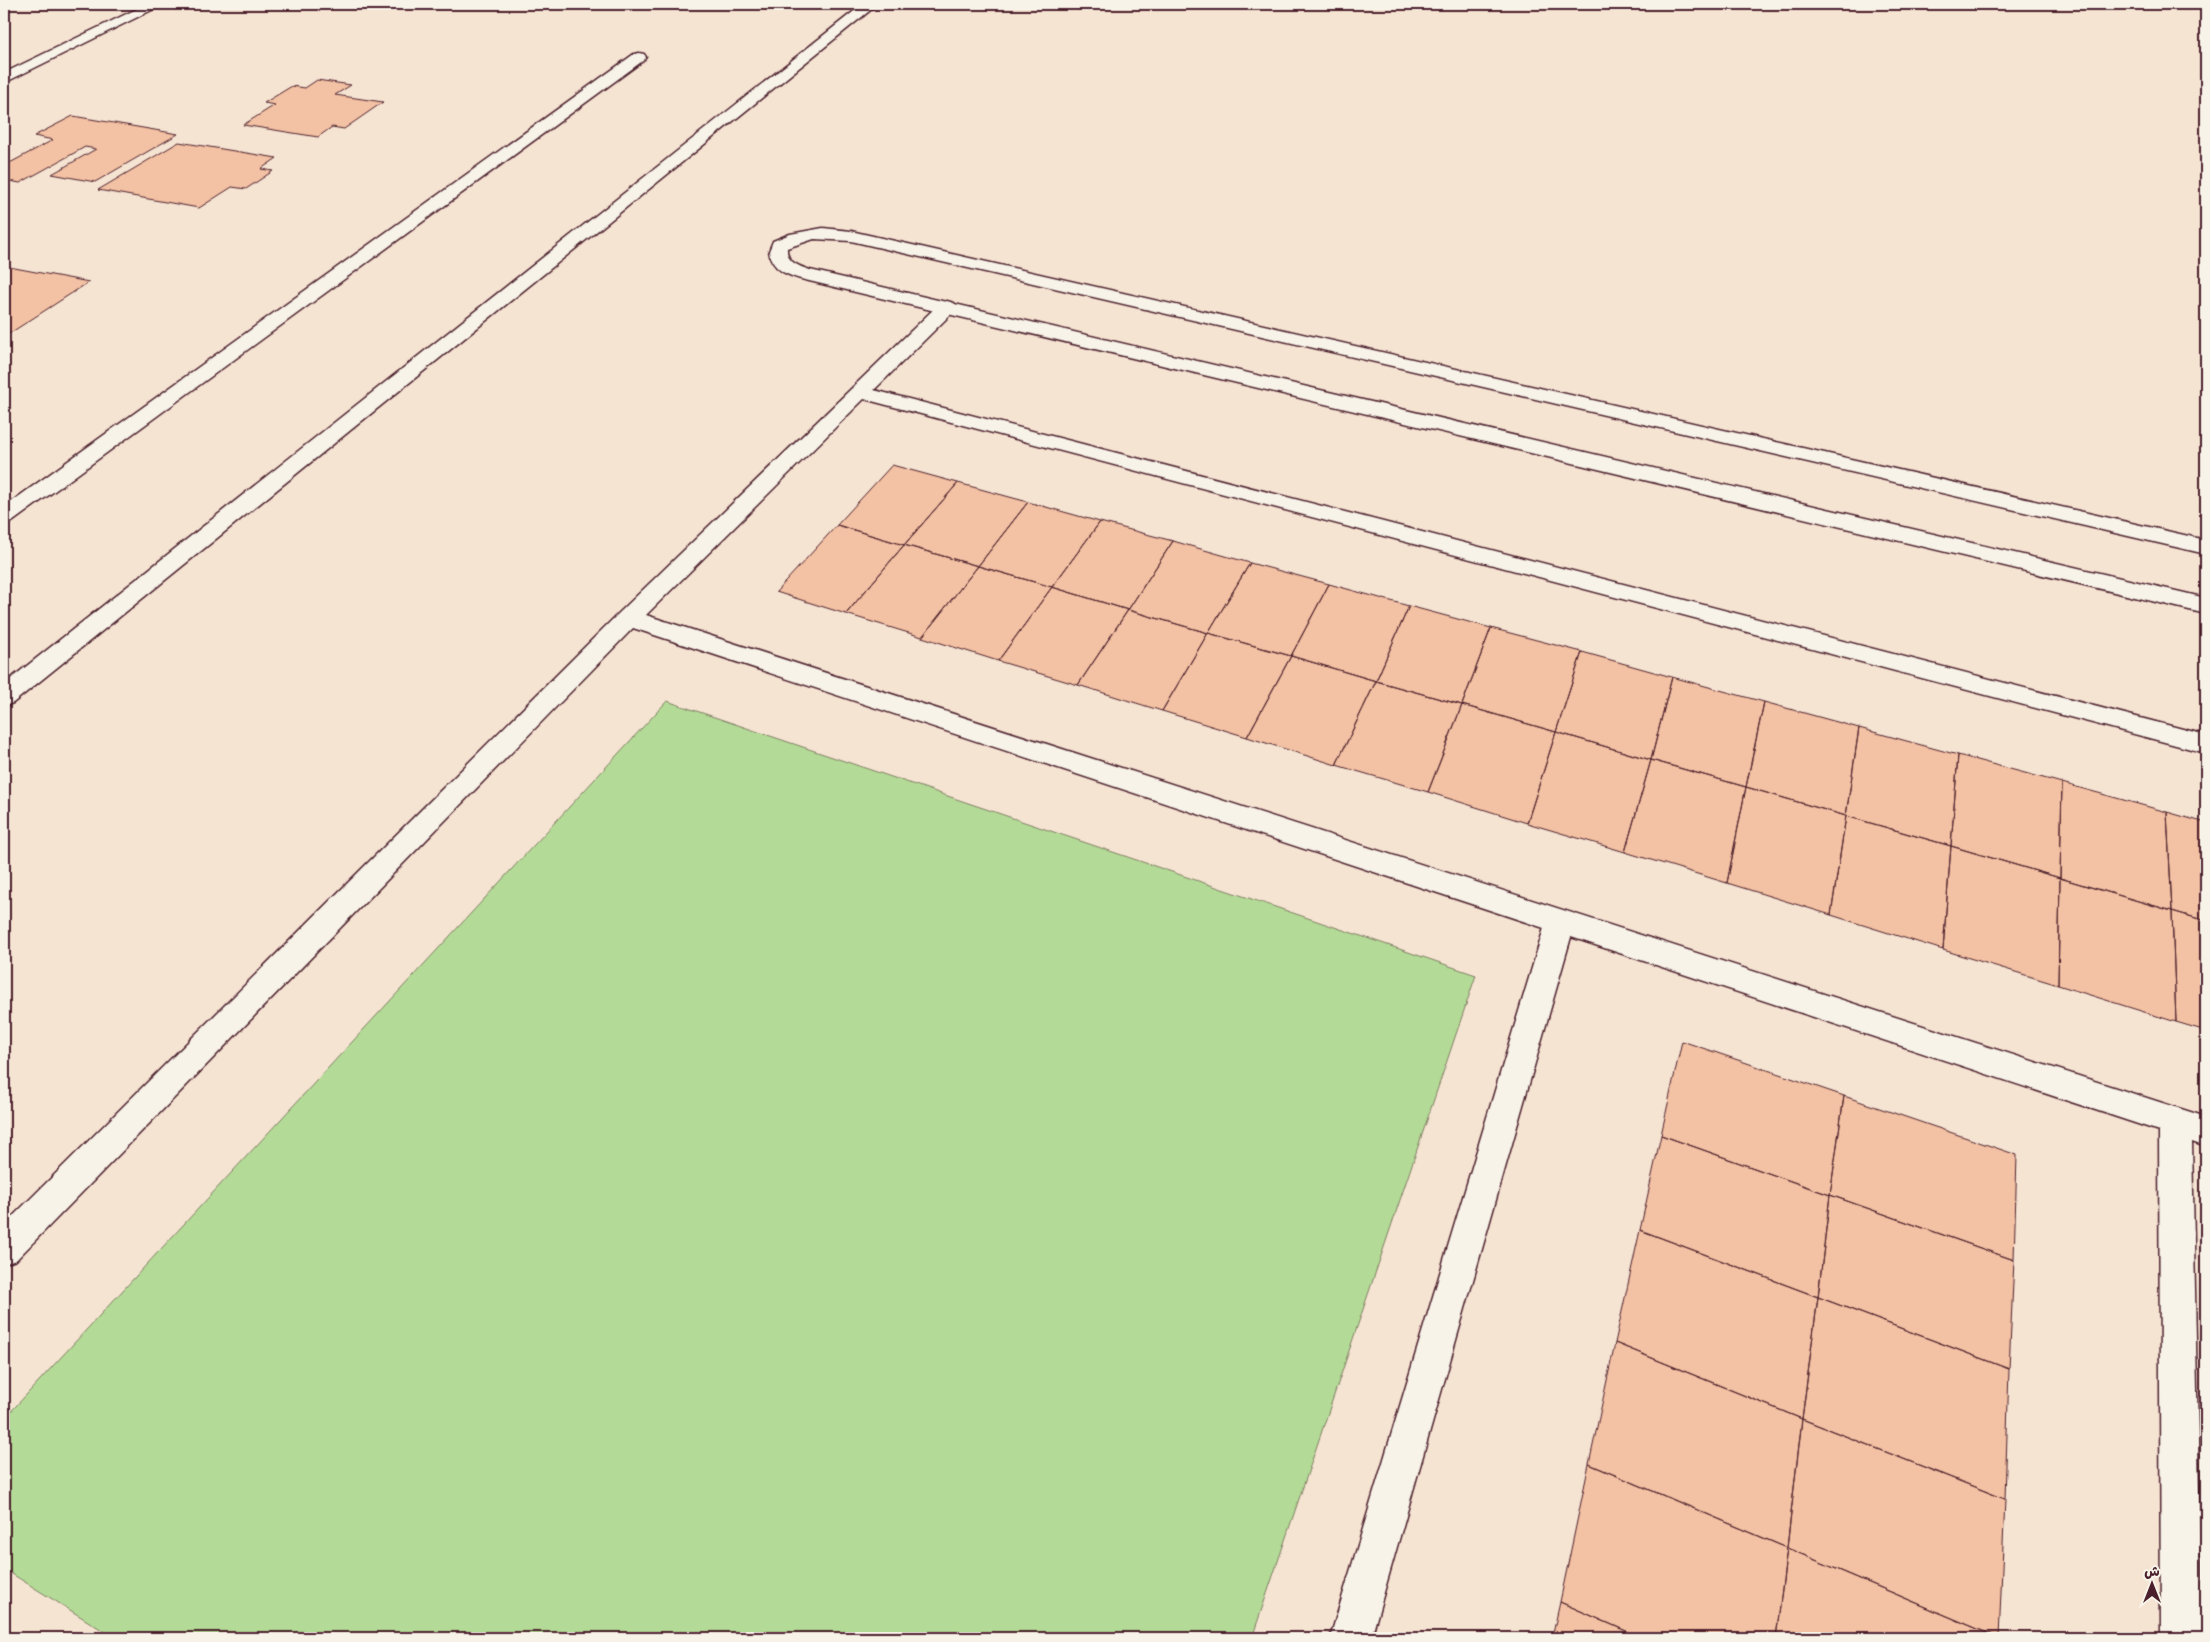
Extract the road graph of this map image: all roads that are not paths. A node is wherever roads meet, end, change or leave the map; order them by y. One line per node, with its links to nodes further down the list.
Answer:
1 (157, 4): 4 (street)
2 (870, 4): 11 (street)
3 (639, 58): 7 (street)
4 (4, 79)
5 (948, 307): 6 (street); 8 (street); 9 (street)
6 (860, 392): 10 (street); 12 (street)
7 (4, 517)
8 (2206, 547)
9 (2206, 606)
10 (629, 618): 13 (street); 15 (street)
11 (4, 697)
12 (2206, 744)
13 (1561, 922): 14 (street); 16 (street)
14 (2191, 1127): 17 (street)
15 (4, 1248)
16 (1350, 1638)
17 (2182, 1638)

